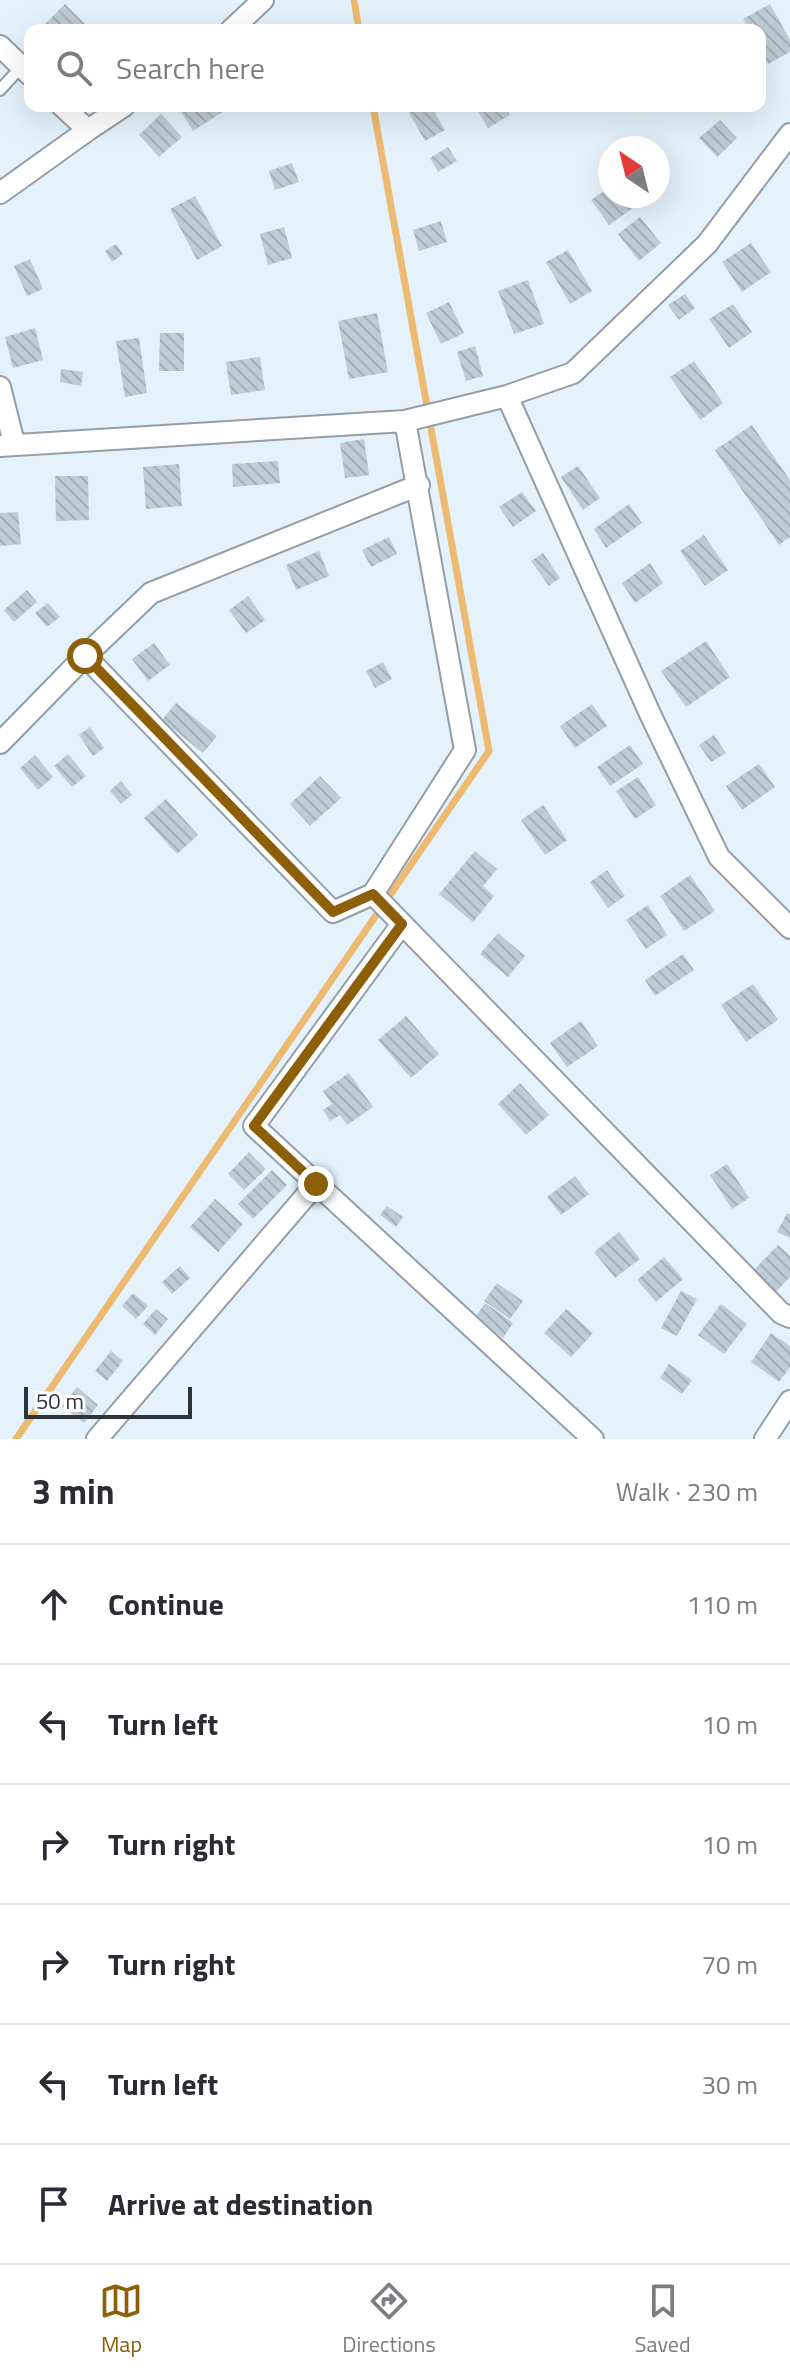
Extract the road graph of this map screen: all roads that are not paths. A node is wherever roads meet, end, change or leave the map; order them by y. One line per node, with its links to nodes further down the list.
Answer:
1 (263, 0): 2 (street)
2 (237, 24)
3 (0, 46): 4 (street)
4 (24, 69)
5 (24, 72): 6 (lane)
6 (0, 90)
7 (68, 112): 9 (street)
8 (115, 112): 9 (street)
9 (88, 130): 11 (street)
10 (790, 134): 13 (street)
11 (0, 193)
12 (0, 387): 15 (street)
13 (507, 396): 14 (street); 20 (street)
14 (413, 419): 15 (street); 16 (street)
15 (7, 444)
16 (419, 485): 17 (street); 19 (street)
17 (85, 656): 18 (street); 19 (street)
18 (0, 743)
19 (387, 909): 21 (street); 22 (street)
20 (790, 928)
21 (316, 1184): 24 (street); 25 (street)
22 (790, 1317)
23 (790, 1401): 26 (street)
24 (97, 1439)
25 (593, 1439)
26 (765, 1439)

